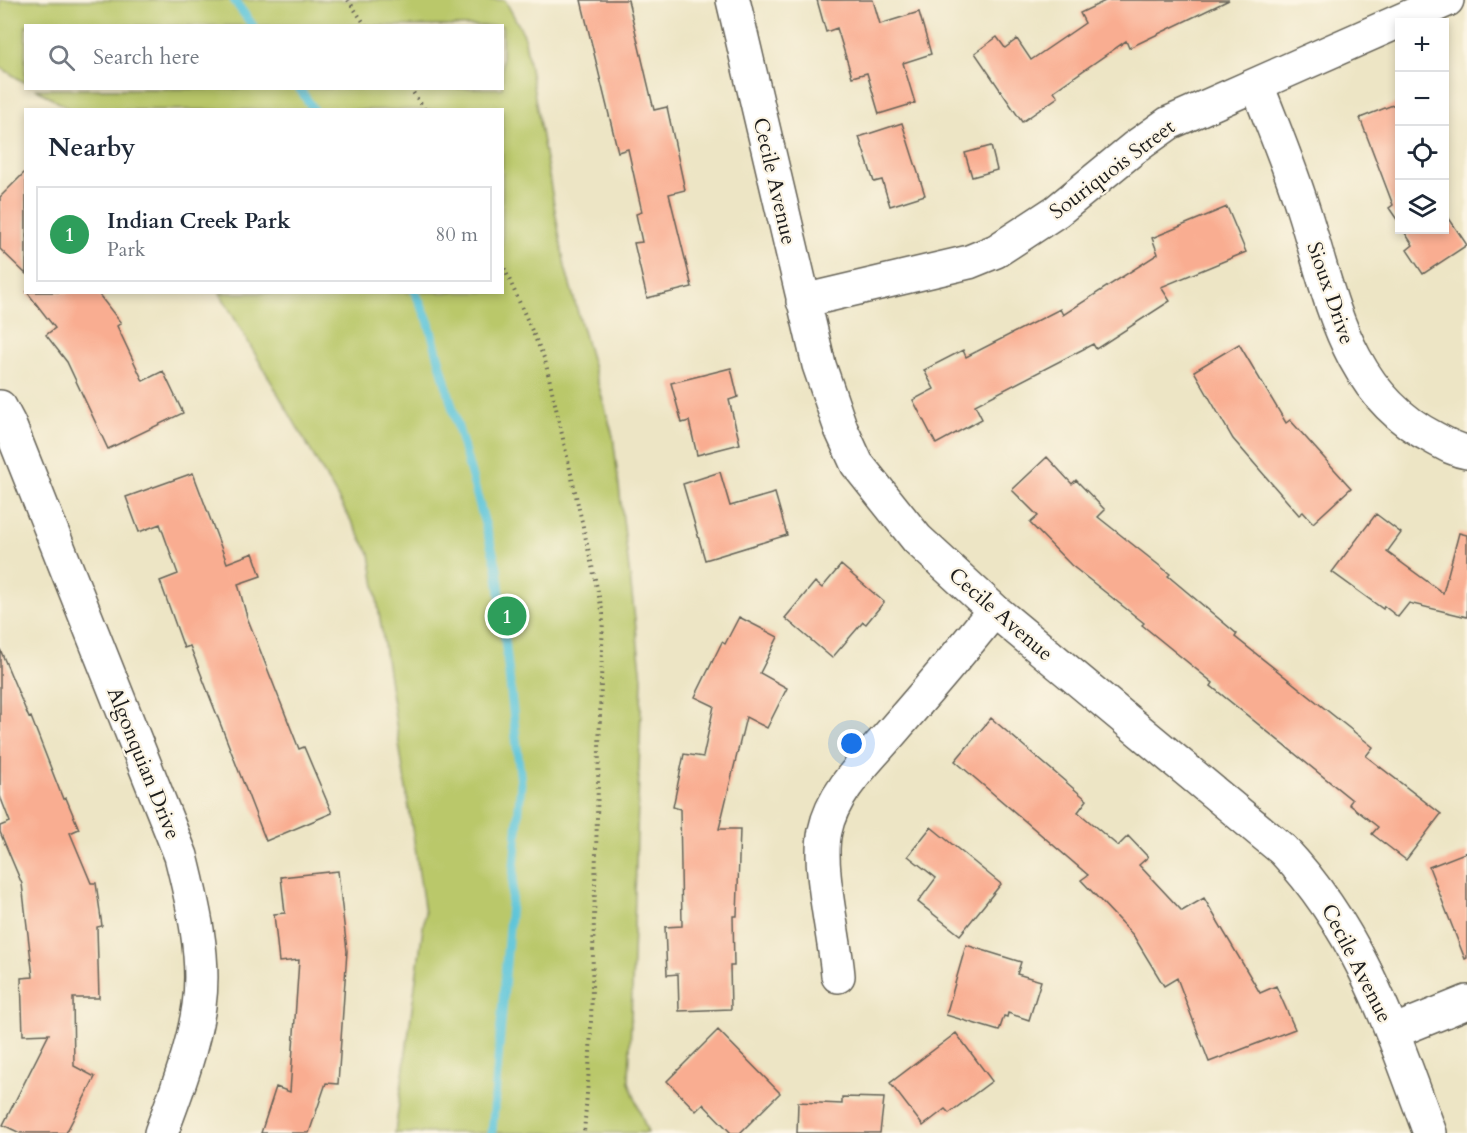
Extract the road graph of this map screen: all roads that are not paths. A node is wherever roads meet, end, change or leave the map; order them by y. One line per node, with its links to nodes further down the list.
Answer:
1 (734, 0): 4 (street, Cecile Avenue)
2 (1446, 0): 3 (street, Souriquois Street)
3 (1257, 86): 4 (street, Souriquois Street); 6 (street, Sioux Drive)
4 (803, 301): 7 (street, Cecile Avenue)
5 (0, 407): 11 (street, Algonquian Drive)
6 (1467, 452)
7 (994, 610): 8 (street); 10 (street, Cecile Avenue)
8 (838, 976)
9 (1467, 1002): 10 (street)
10 (1393, 1032): 12 (street, Cecile Avenue)
11 (160, 1133)
12 (1430, 1133)

